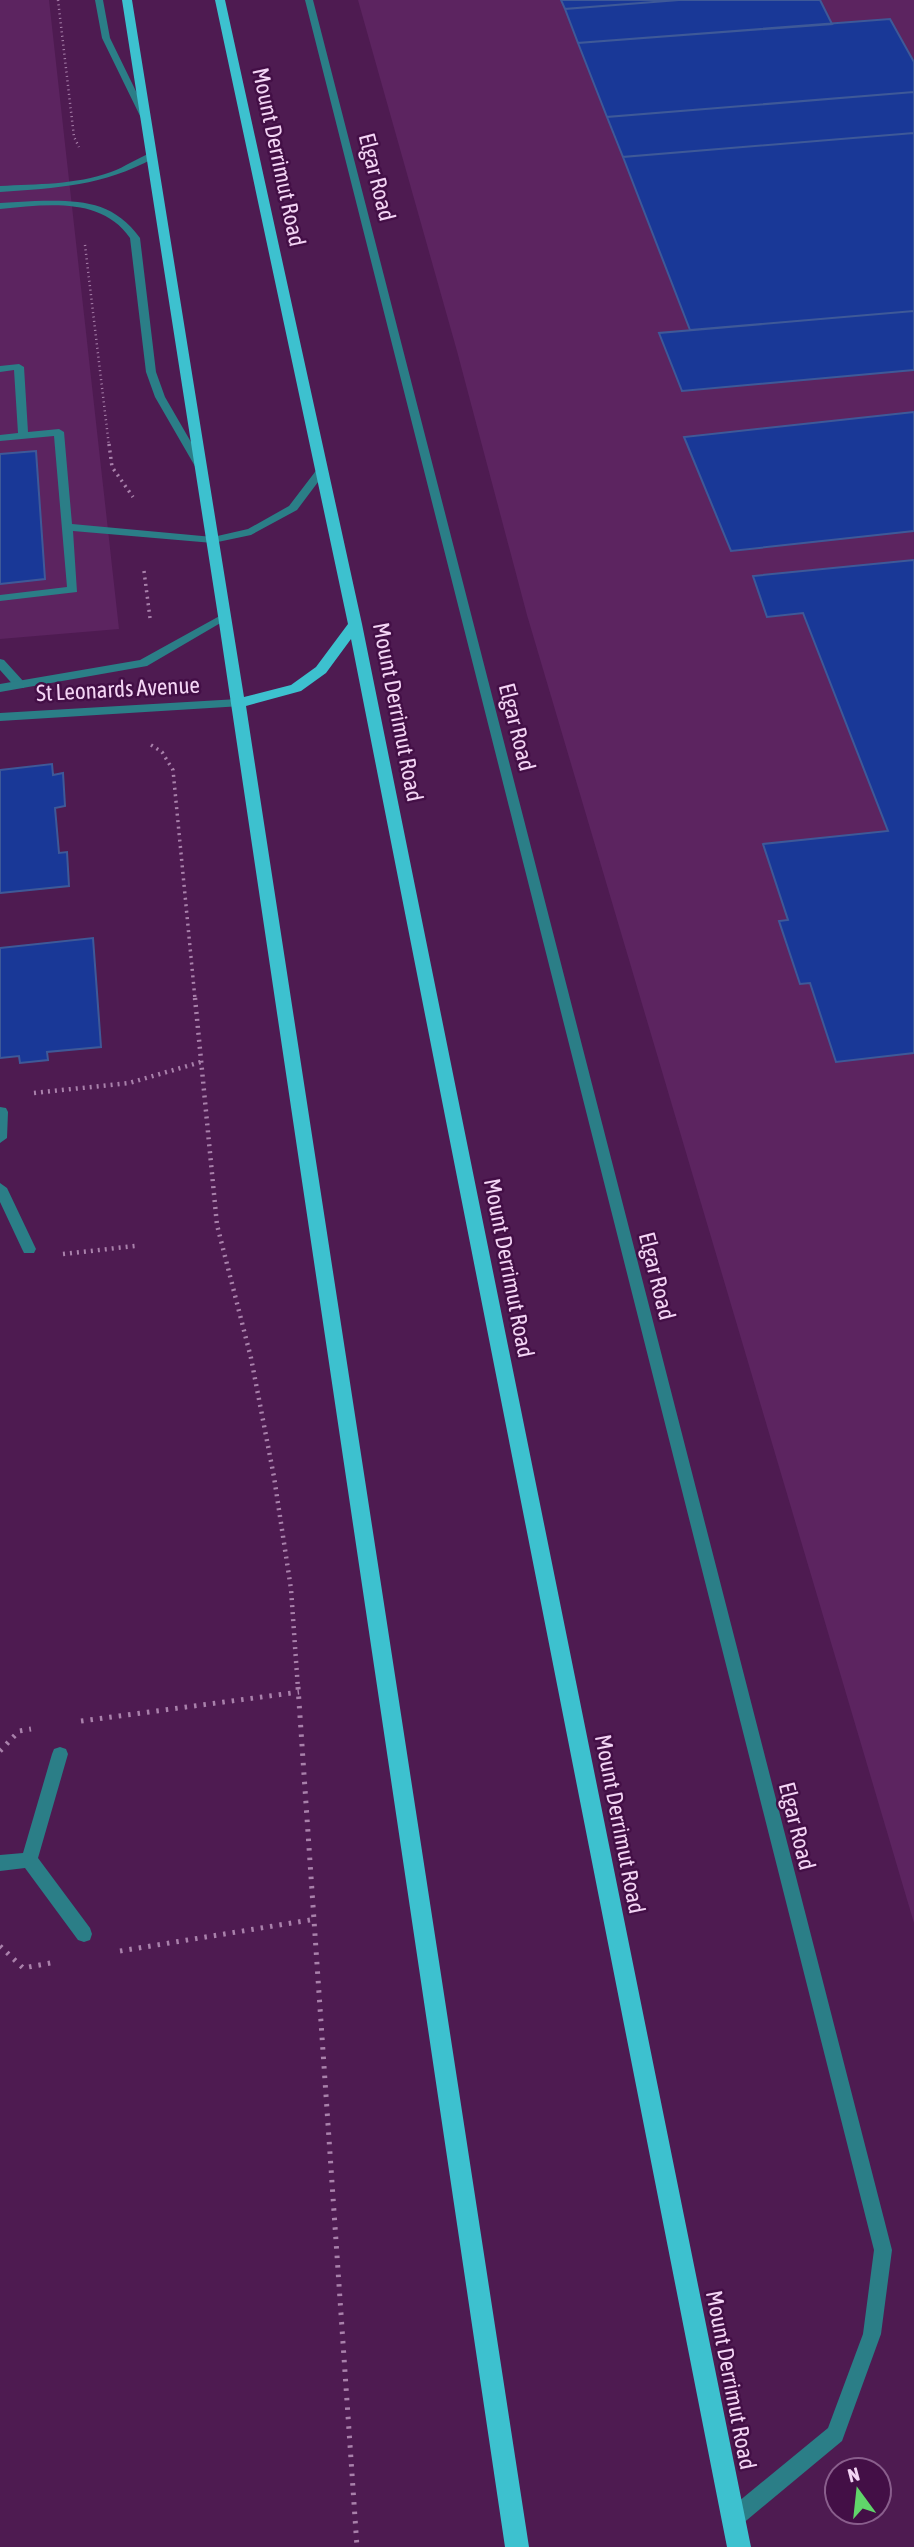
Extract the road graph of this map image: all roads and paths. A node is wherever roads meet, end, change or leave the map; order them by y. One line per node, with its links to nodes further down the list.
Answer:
1 (58, 0): 8 (path)
2 (99, 0): 6 (street)
3 (127, 0): 6 (main road)
4 (220, 0): 16 (main road, Mount Derrimut Road)
5 (309, 0): 44 (street, Elgar Road)
6 (146, 120): 7 (main road)
7 (151, 156): 8 (street); 15 (main road)
8 (107, 179): 9 (street)
9 (0, 189)
10 (0, 206): 11 (street)
11 (96, 209): 15 (street); 18 (path)
12 (0, 369): 13 (street)
13 (23, 436): 14 (street); 17 (street)
14 (0, 438)
15 (201, 468): 19 (main road)
16 (321, 470): 19 (street); 23 (main road, Mount Derrimut Road)
17 (68, 527): 18 (street); 20 (street)
18 (139, 533): 19 (street); 22 (path)
19 (213, 540): 21 (main road)
20 (0, 598)
21 (225, 616): 25 (street, St Leonards Avenue); 27 (main road)
22 (150, 620)
23 (355, 624): 27 (main road); 44 (main road, Mount Derrimut Road)
24 (0, 663): 25 (street)
25 (20, 685): 26 (street, St Leonards Avenue)
26 (0, 688)
27 (238, 703): 28 (street, St Leonards Avenue); 46 (main road)
28 (125, 707): 29 (street, St Leonards Avenue); 30 (path)
29 (0, 716)
30 (201, 1062): 31 (path); 36 (path)
31 (26, 1094)
32 (1, 1112): 33 (street)
33 (0, 1138)
34 (0, 1188): 35 (street)
35 (29, 1249)
36 (299, 1692): 37 (path); 41 (path)
37 (76, 1722)
38 (60, 1754): 39 (street)
39 (29, 1860): 40 (street); 42 (street)
40 (0, 1863)
41 (316, 1919): 43 (path); 45 (path)
42 (84, 1934)
43 (109, 1953)
44 (734, 2518): 47 (main road, Mount Derrimut Road)
45 (357, 2547)
46 (517, 2547)
47 (739, 2547)

